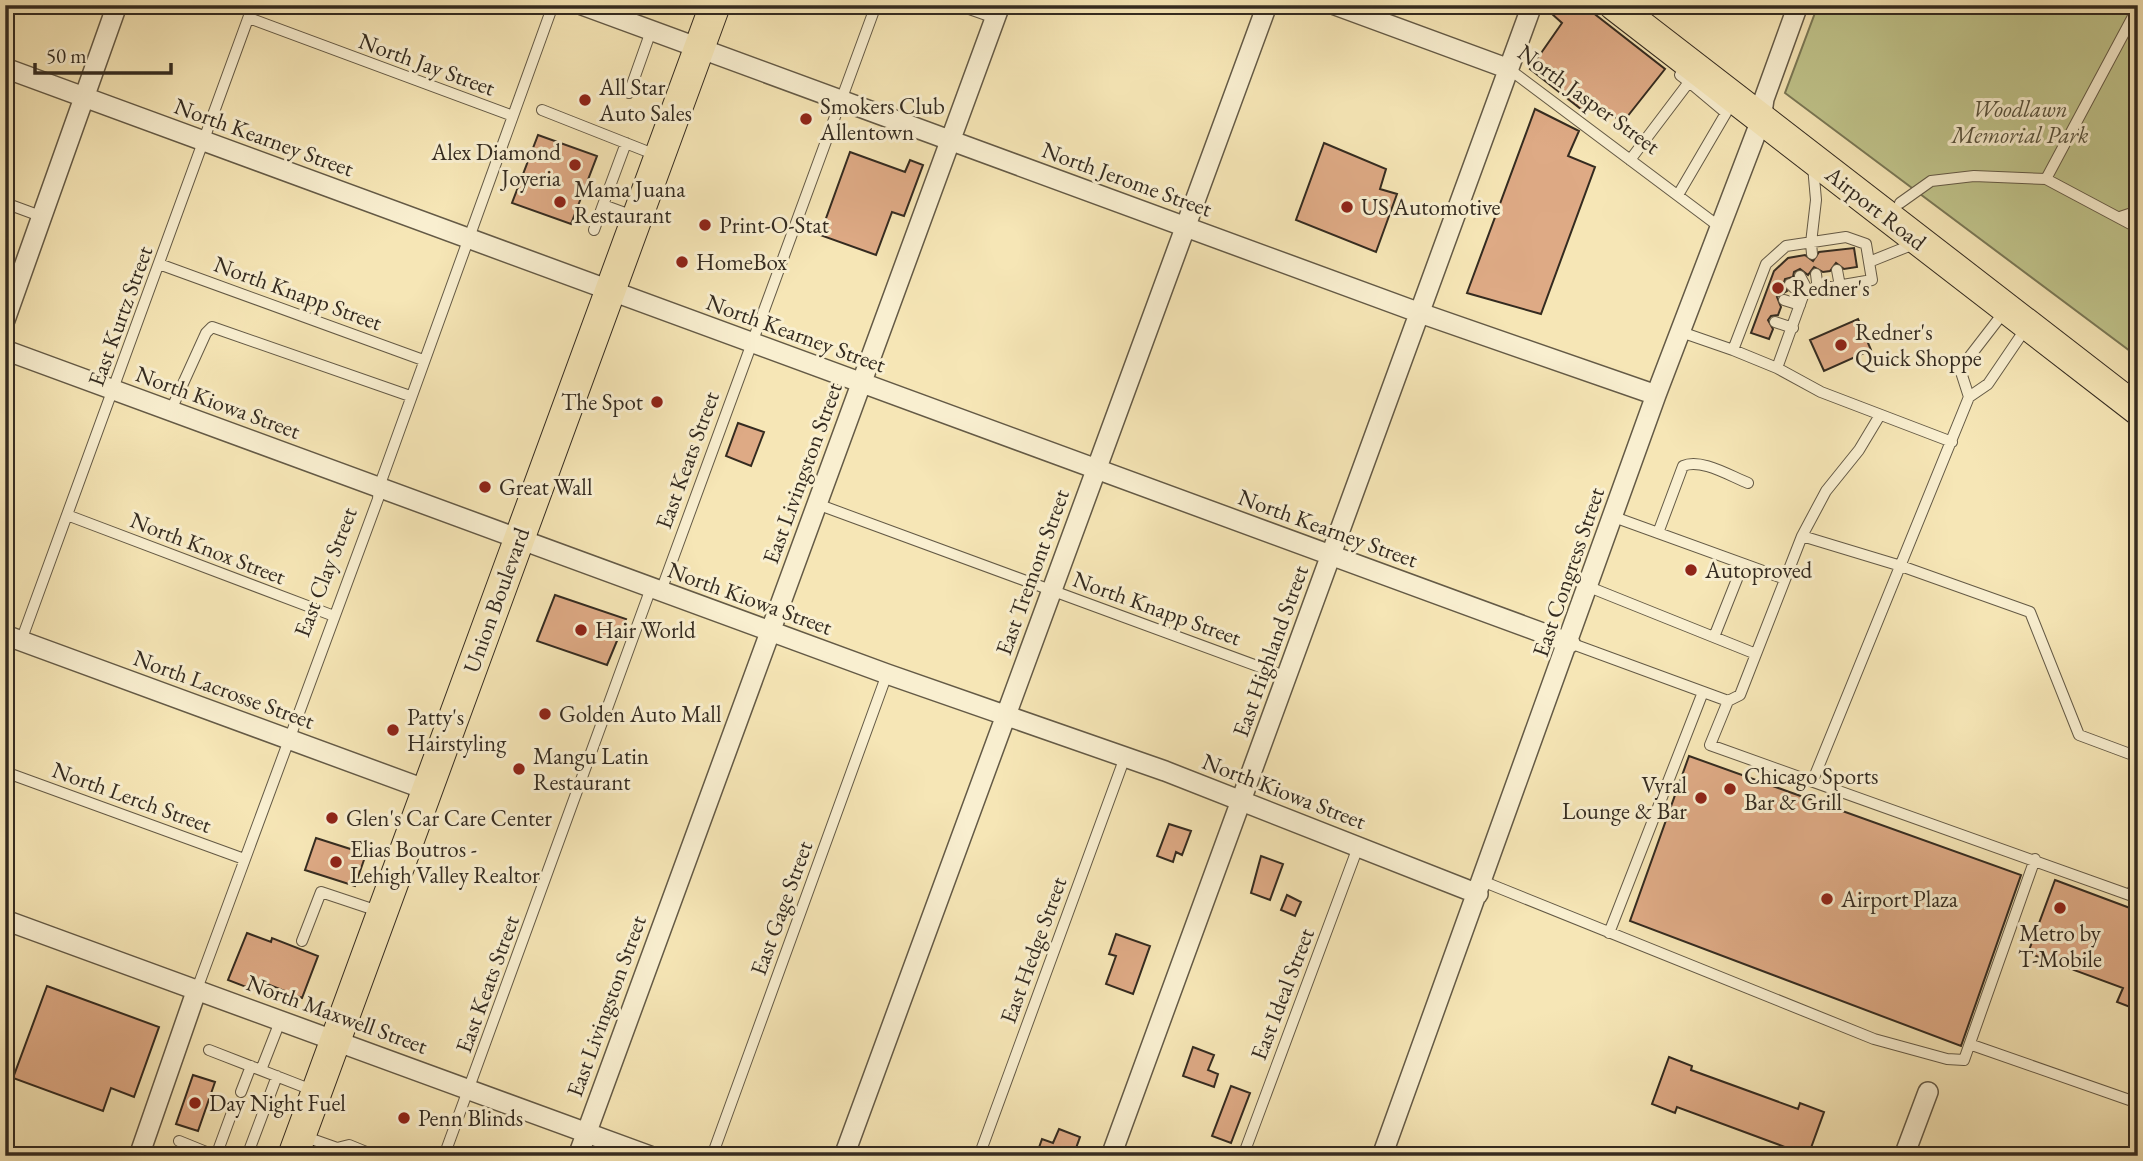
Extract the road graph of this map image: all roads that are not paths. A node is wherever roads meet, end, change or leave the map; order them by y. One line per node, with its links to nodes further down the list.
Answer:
1 (117, 5): 26 (street)
2 (253, 5): 17 (lane, East Kurtz Street)
3 (554, 5): 30 (lane, East Clay Street)
4 (582, 5): 18 (street, North Jerome Street)
5 (715, 5): 19 (main road, Union Boulevard)
6 (876, 5): 27 (lane)
7 (958, 5): 15 (lane)
8 (1267, 5): 46 (street, East Tremont Street)
9 (1335, 5): 22 (street, North Jasper Street)
10 (1532, 5): 22 (street, East Highland Street)
11 (1614, 5): 20 (main road, Airport Road)
12 (1643, 5): 29 (main road, Airport Road)
13 (1798, 5): 29 (street, East Congress Street)
14 (2138, 7): 37 (lane)
15 (972, 8): 16 (lane)
16 (998, 12): 32 (street, East Livingston Street)
17 (248, 18): 30 (lane, North Jay Street); 31 (lane, East Kurtz Street)
18 (651, 31): 19 (street, North Jerome Street); 24 (lane)
19 (700, 48): 27 (street, North Jerome Street); 34 (main road, Union Boulevard)
20 (1670, 60): 23 (lane); 25 (main road, Airport Road)
21 (5, 68): 26 (street, North Kearney Street)
22 (1509, 69): 36 (lane, North Jasper Street); 68 (street, East Highland Street)
23 (1689, 82): 25 (lane); 36 (lane)
24 (629, 93)
25 (1715, 93): 29 (main road, Airport Road); 38 (lane)
26 (85, 97): 31 (street, North Kearney Street); 43 (street)
27 (842, 101): 32 (street, North Jerome Street); 74 (lane, East Keats Street)
28 (542, 110): 33 (lane)
29 (1762, 110): 35 (main road, Airport Road); 40 (main road, Airport Road); 47 (street, East Congress Street)
30 (513, 116): 50 (lane, East Clay Street)
31 (203, 141): 50 (street, North Kearney Street); 57 (lane, East Kurtz Street)
32 (950, 141): 46 (street, North Jerome Street); 79 (street, East Livingston Street)
33 (626, 143): 34 (lane); 41 (lane)
34 (660, 156): 44 (main road, Union Boulevard)
35 (1812, 159): 51 (main road, Airport Road); 52 (lane)
36 (1630, 160): 38 (lane, North Jasper Street)
37 (2046, 179): 40 (lane); 45 (lane)
38 (1678, 195): 47 (lane, North Jasper Street)
39 (5, 203): 43 (lane)
40 (1900, 203): 80 (main road, Airport Road)
41 (603, 205): 44 (lane); 49 (lane)
42 (2138, 211): 45 (lane)
43 (43, 217): 70 (street)
44 (638, 217): 64 (main road, Union Boulevard)
45 (2120, 217): 48 (lane)
46 (1185, 226): 68 (street, North Jerome Street); 89 (street, East Tremont Street)
47 (1722, 228): 73 (street, East Congress Street)
48 (2138, 228)
49 (594, 230)
50 (467, 239): 64 (street, North Kearney Street); 77 (lane, East Clay Street)
51 (1920, 242): 56 (lane); 69 (main road, Airport Road)
52 (1811, 243): 53 (lane); 54 (lane); 56 (lane)
53 (1786, 246): 55 (lane); 63 (lane)
54 (1812, 254)
55 (1791, 257)
56 (1869, 262): 62 (lane)
57 (159, 264): 77 (lane, North Knapp Street); 81 (lane, East Kurtz Street)
58 (1837, 270): 62 (lane)
59 (1816, 274): 66 (lane)
60 (1800, 276): 66 (lane)
61 (1790, 284): 66 (lane)
62 (1840, 286): 66 (lane)
63 (1755, 289): 65 (lane); 76 (lane)
64 (610, 291): 74 (street, North Kearney Street); 97 (main road, Union Boulevard)
65 (1766, 293)
66 (1807, 296): 67 (lane); 72 (lane)
67 (1784, 300)
68 (1420, 313): 82 (street, North Jerome Street); 98 (street, East Highland Street)
69 (2017, 317): 84 (lane); 84 (lane); 86 (main road, Airport Road)
70 (5, 320)
71 (1775, 322): 72 (lane)
72 (1793, 328): 78 (lane)
73 (1681, 332): 76 (lane); 82 (street, East Congress Street)
74 (750, 342): 79 (street, North Kearney Street); 103 (lane, East Keats Street)
75 (5, 350): 81 (street, North Kiowa Street)
76 (1732, 350): 78 (lane)
77 (423, 360): 83 (lane, East Clay Street)
78 (1777, 368): 87 (lane)
79 (861, 383): 89 (street, North Kearney Street); 92 (street, East Livingston Street)
80 (2138, 386)
81 (114, 389): 85 (street, North Kiowa Street); 93 (lane, East Kurtz Street)
82 (1657, 395): 94 (street, East Congress Street)
83 (410, 396): 85 (lane); 91 (lane, East Clay Street)
84 (1969, 397): 88 (lane)
85 (170, 410): 91 (street, North Kiowa Street)
86 (2138, 410)
87 (1880, 415): 88 (lane); 96 (lane)
88 (1952, 442): 100 (lane)
89 (1096, 469): 98 (street, North Kearney Street); 104 (street, East Tremont Street)
90 (1748, 483): 95 (lane)
91 (379, 487): 97 (street, North Kiowa Street); 105 (lane, East Clay Street)
92 (817, 504): 104 (lane, North Knapp Street); 106 (street, East Livingston Street)
93 (67, 515): 105 (lane, North Knox Street); 108 (lane, East Kurtz Street)
94 (1614, 517): 95 (lane); 102 (street, East Congress Street)
95 (1658, 533): 99 (lane)
96 (1802, 536): 100 (lane); 101 (lane)
97 (519, 538): 103 (street, North Kiowa Street); 121 (main road, Union Boulevard)
98 (1332, 555): 109 (street, North Kearney Street); 112 (street, East Highland Street)
99 (1743, 564): 101 (lane); 107 (lane)
100 (1901, 566): 118 (lane); 120 (lane)
101 (1785, 579): 110 (lane)
102 (1589, 587): 107 (lane); 109 (street, East Congress Street)
103 (656, 589): 106 (street, North Kiowa Street); 141 (lane, East Keats Street)
104 (1052, 589): 112 (lane, North Knapp Street); 115 (street, East Tremont Street)
105 (334, 616): 116 (lane, East Clay Street)
106 (770, 631): 111 (street, North Kiowa Street); 147 (street, East Livingston Street)
107 (1714, 637): 110 (lane)
108 (13, 638): 116 (street, North Lacrosse Street)
109 (1570, 643): 113 (lane); 127 (street, East Congress Street)
110 (1756, 654): 114 (lane)
111 (887, 674): 115 (street, North Kiowa Street); 159 (lane, East Gage Street)
112 (1287, 677): 122 (street, East Highland Street)
113 (1703, 692): 114 (lane); 131 (lane)
114 (1728, 701): 120 (lane)
115 (1007, 716): 117 (street, North Kiowa Street); 160 (street, East Tremont Street)
116 (289, 738): 121 (street, North Lacrosse Street); 124 (lane, East Clay Street)
117 (1125, 757): 122 (street, North Kiowa Street); 161 (lane, East Hedge Street)
118 (2138, 757)
119 (5, 772): 124 (lane, North Lerch Street)
120 (1813, 780): 125 (lane)
121 (426, 790): 129 (main road, Union Boulevard)
122 (1241, 801): 123 (street, North Kiowa Street); 162 (street, East Highland Street)
123 (1359, 847): 127 (street, North Kiowa Street); 163 (lane, East Ideal Street)
124 (244, 859): 133 (lane, East Clay Street)
125 (2035, 859): 128 (lane); 136 (lane)
126 (2138, 876): 128 (lane)
127 (1480, 887): 131 (lane); 164 (street, East Congress Street)
128 (2134, 897)
129 (382, 913): 132 (lane); 135 (main road, Union Boulevard)
130 (5, 920): 133 (street, North Maxwell Street)
131 (1609, 933): 136 (lane)
132 (302, 941)
133 (197, 989): 134 (street, North Maxwell Street); 151 (street, East Clay Street)
134 (281, 1019): 135 (street, North Maxwell Street); 139 (lane)
135 (335, 1039): 141 (street, North Maxwell Street); 142 (main road, Union Boulevard)
136 (1972, 1045): 145 (lane)
137 (209, 1050): 138 (lane)
138 (251, 1066): 139 (lane); 143 (lane)
139 (261, 1070): 140 (lane)
140 (277, 1076): 142 (lane); 153 (lane)
141 (468, 1090): 147 (street, North Maxwell Street); 156 (lane, East Keats Street)
142 (316, 1091): 149 (main road, Union Boulevard)
143 (241, 1092)
144 (1928, 1092): 165 (street)
145 (2138, 1103)
146 (231, 1115): 152 (lane)
147 (587, 1132): 157 (street, East Livingston Street); 158 (street, North Maxwell Street)
148 (179, 1141): 152 (lane)
149 (297, 1145): 150 (lane)
150 (336, 1152): 154 (lane); 155 (lane)
151 (139, 1156)
152 (216, 1156)
153 (247, 1156)
154 (346, 1156)
155 (376, 1156)
156 (444, 1156)
157 (578, 1156)
158 (650, 1156)
159 (712, 1156)
160 (844, 1156)
161 (979, 1156)
162 (1111, 1156)
163 (1243, 1156)
164 (1382, 1156)
165 (1904, 1156)

